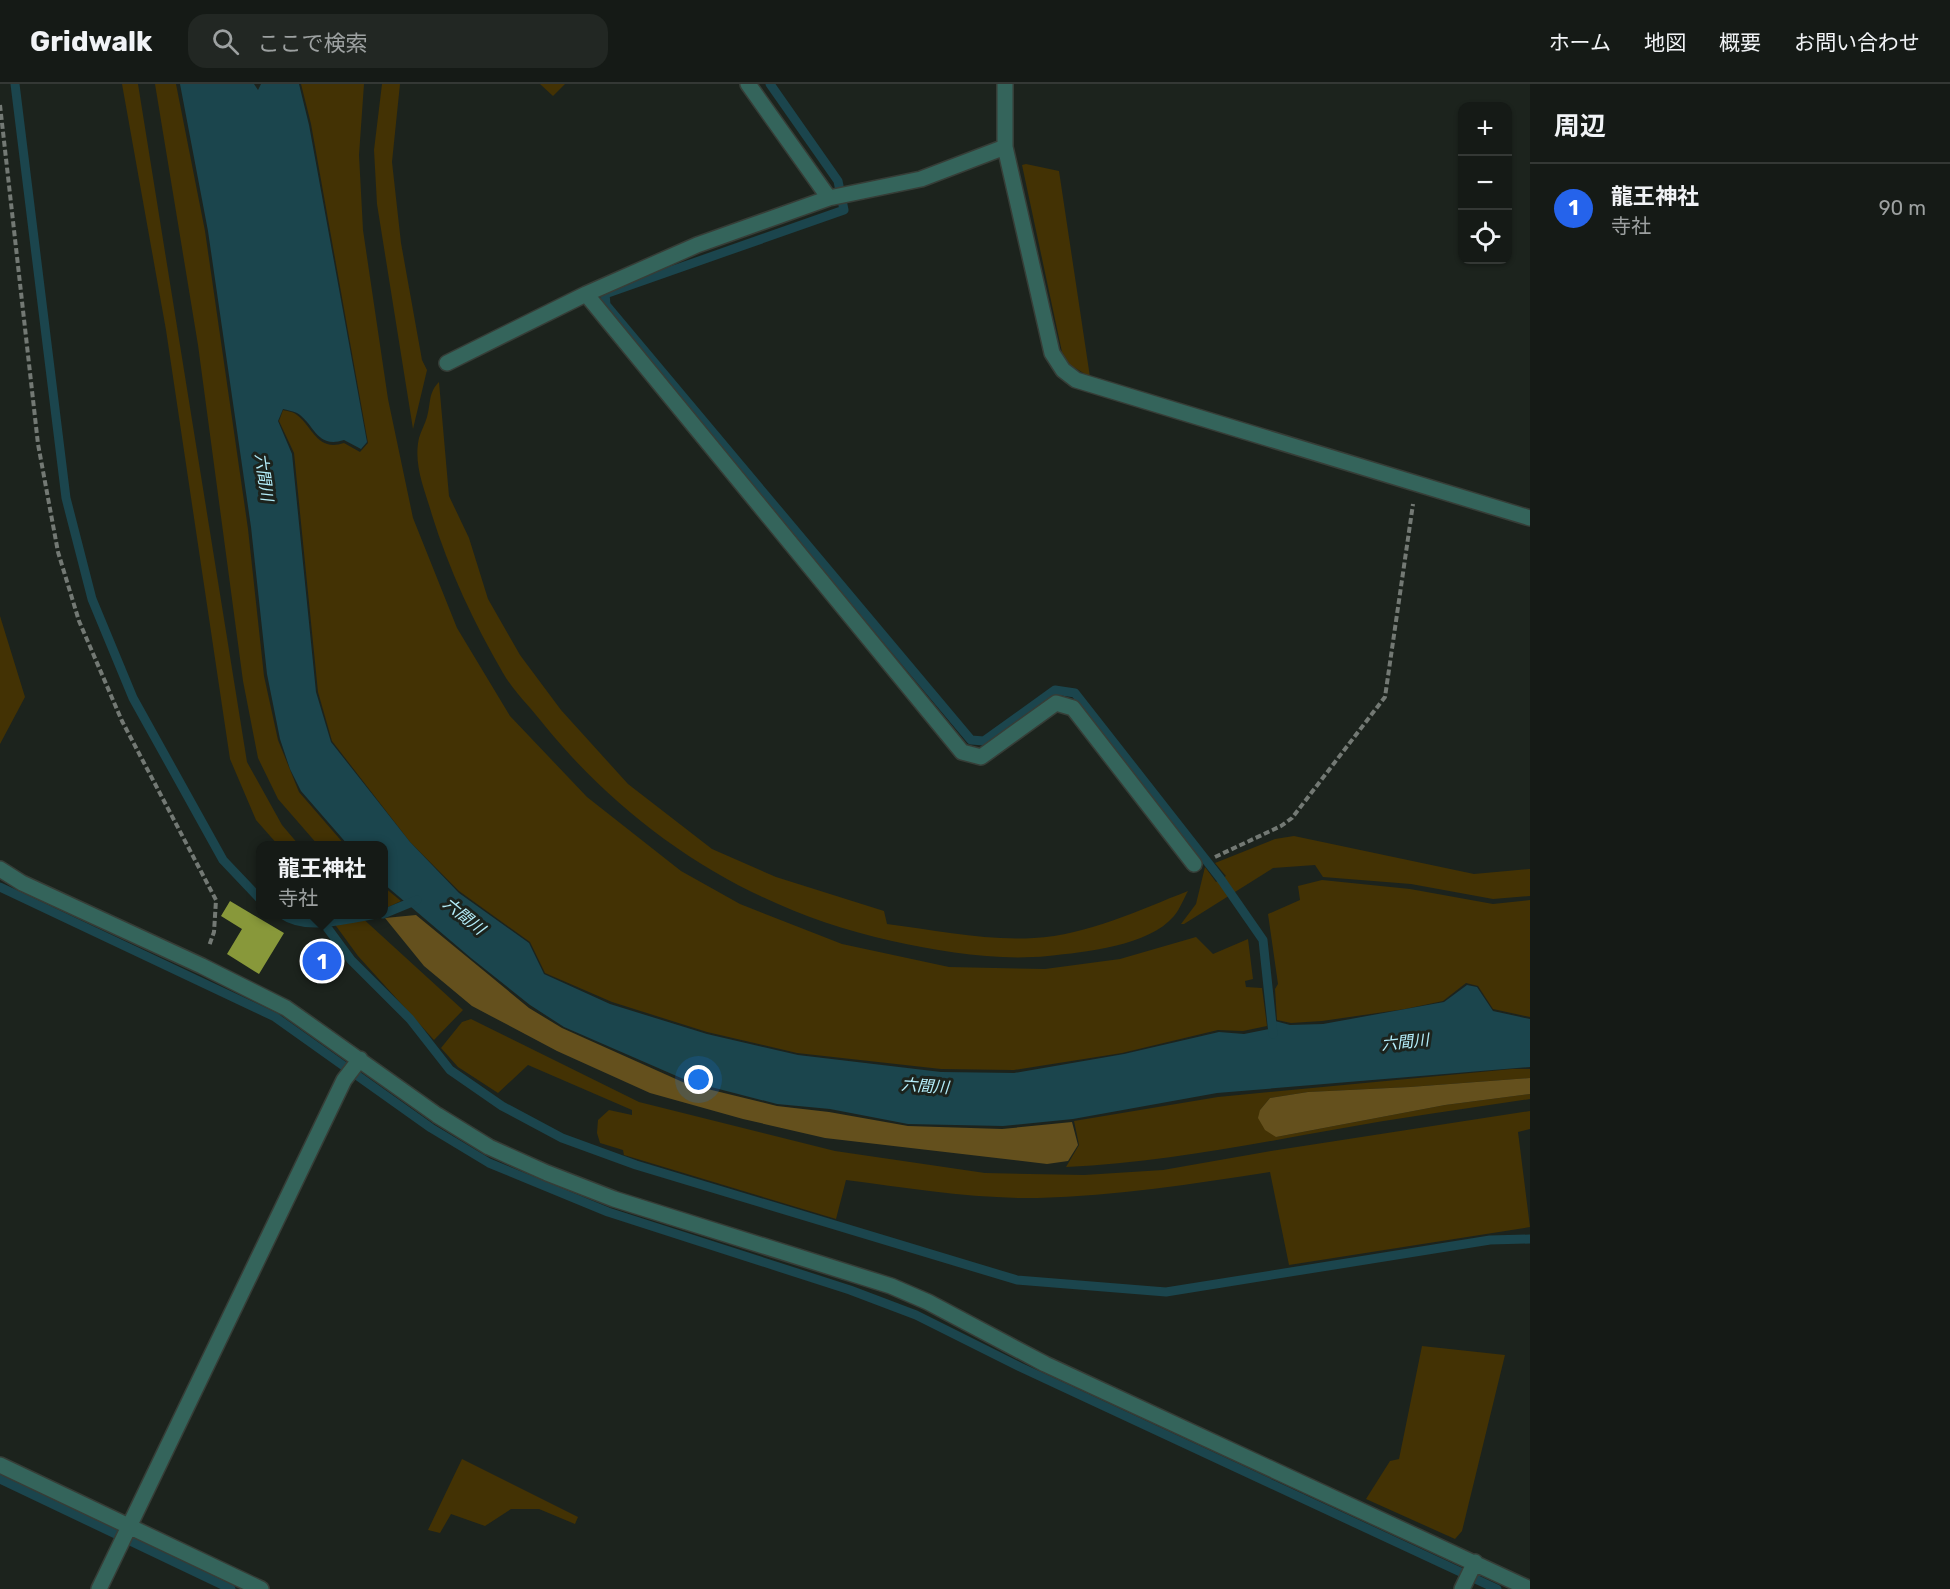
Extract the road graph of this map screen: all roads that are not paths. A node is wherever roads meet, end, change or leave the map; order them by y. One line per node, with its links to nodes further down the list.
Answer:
1 (748, 84): 4 (street)
2 (1005, 84): 3 (street)
3 (1005, 147): 4 (street); 7 (street)
4 (837, 197): 5 (street)
5 (586, 294): 6 (street); 8 (street)
6 (447, 363)
7 (1530, 518)
8 (1194, 864)
9 (0, 869): 10 (street)
10 (357, 1063): 12 (street); 13 (street)
11 (0, 1465): 12 (street)
12 (125, 1536): 15 (street); 16 (street)
13 (1473, 1566): 14 (street); 17 (street)
14 (1463, 1588)
15 (99, 1589)
16 (261, 1589)
17 (1530, 1589)

